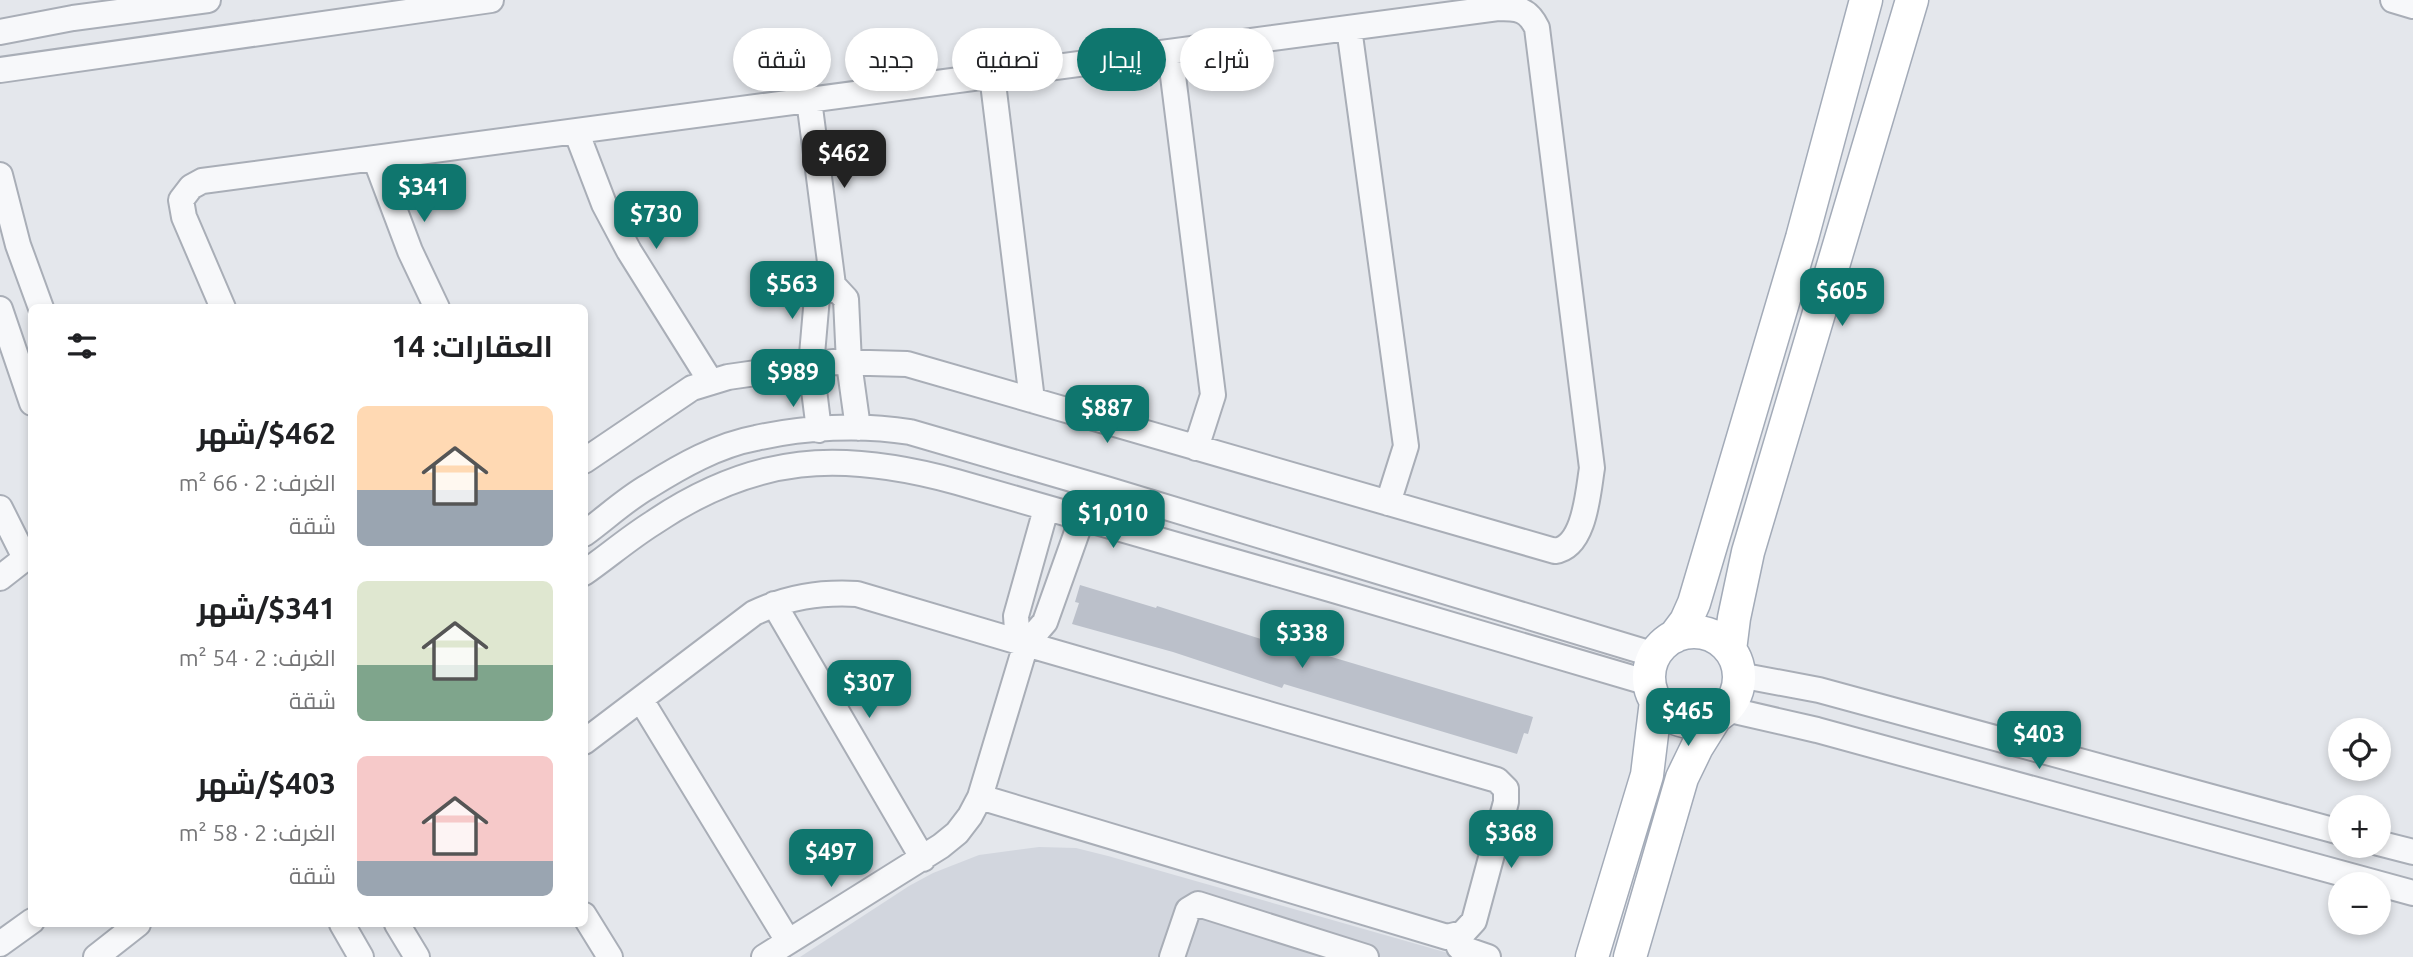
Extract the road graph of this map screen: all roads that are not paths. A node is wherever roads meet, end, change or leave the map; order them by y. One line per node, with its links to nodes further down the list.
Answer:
1 (208, 0): 8 (street)
2 (491, 0): 11 (street)
3 (1866, 0): 47 (main road)
4 (1912, 0): 46 (main road)
5 (2393, 0): 6 (street)
6 (2413, 6)
7 (1349, 28): 9 (street); 32 (street); 32 (street)
8 (0, 32)
9 (1170, 52): 10 (street); 30 (street)
10 (1063, 66)
11 (0, 70)
12 (952, 80): 14 (street)
13 (994, 91): 27 (street)
14 (809, 100): 15 (street); 18 (street)
15 (576, 131): 16 (street); 25 (street)
16 (375, 158): 20 (street); 21 (street)
17 (0, 175): 19 (street)
18 (833, 285): 23 (street); 24 (street)
19 (40, 304)
20 (221, 304)
21 (436, 304)
22 (0, 310): 26 (street)
23 (849, 363): 24 (street); 27 (street); 28 (street)
24 (811, 366): 25 (street); 29 (street)
25 (711, 382): 31 (street)
26 (28, 391)
27 (1032, 400): 30 (street)
28 (858, 428): 29 (street); 40 (street)
29 (819, 430): 35 (street)
30 (1196, 448): 32 (street)
31 (588, 458)
32 (1388, 503)
33 (0, 508): 39 (street)
34 (1046, 509): 36 (street); 38 (street); 45 (street)
35 (606, 518): 37 (street); 38 (street)
36 (1082, 518): 43 (street); 45 (street)
37 (588, 531)
38 (626, 544): 41 (street)
39 (28, 555): 42 (street)
40 (1341, 561): 43 (street); 47 (street)
41 (588, 570)
42 (0, 578)
43 (1330, 589): 47 (street)
44 (774, 604): 45 (street); 48 (street); 57 (street)
45 (1026, 644): 53 (street); 64 (street)
46 (1735, 663): 47 (main road); 49 (main road); 51 (street)
47 (1658, 669): 49 (main road); 75 (main road)
48 (641, 700): 50 (street); 65 (street)
49 (1722, 712): 52 (street); 76 (main road)
50 (588, 739)
51 (2023, 746): 52 (street); 54 (street)
52 (2012, 782): 58 (street)
53 (980, 797): 57 (street); 64 (street)
54 (2328, 829)
55 (2391, 846): 56 (street)
56 (2413, 852)
57 (923, 859): 65 (street)
58 (2413, 892)
59 (588, 921): 70 (street)
60 (28, 923): 66 (street)
61 (134, 927): 67 (street)
62 (344, 927): 68 (street)
63 (399, 927): 69 (street)
64 (1455, 936): 74 (street)
65 (788, 941): 71 (street)
66 (0, 944)
67 (96, 957)
68 (360, 957)
69 (417, 957)
70 (610, 957)
71 (764, 957)
72 (1172, 957): 73 (street)
73 (1366, 957)
74 (1488, 957)
75 (1592, 957)
76 (1630, 957)

